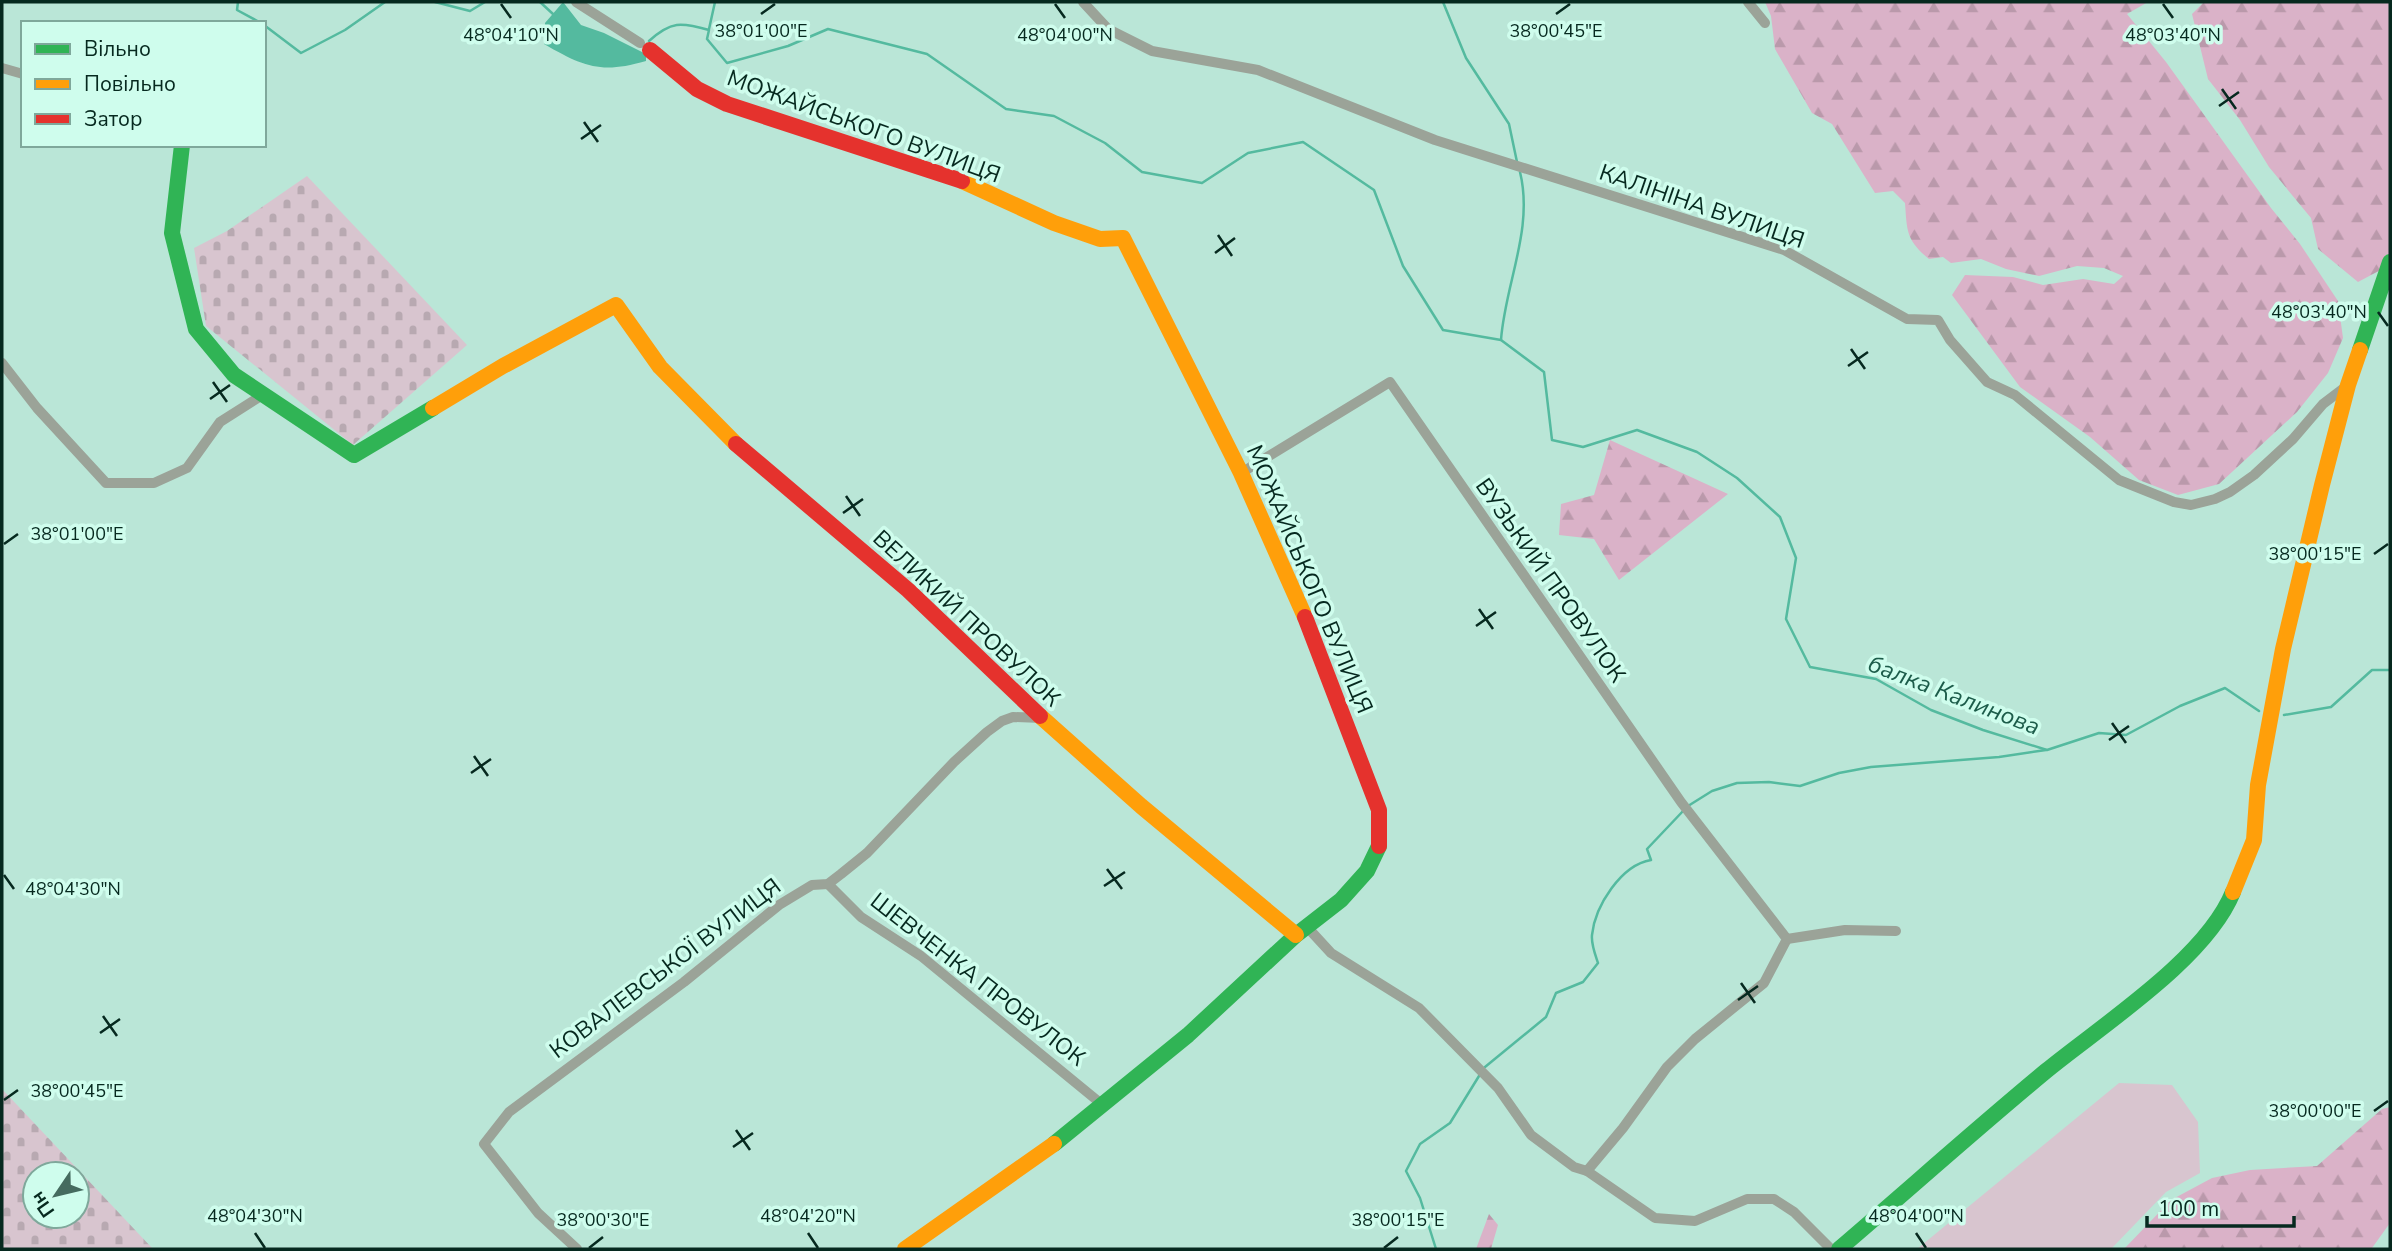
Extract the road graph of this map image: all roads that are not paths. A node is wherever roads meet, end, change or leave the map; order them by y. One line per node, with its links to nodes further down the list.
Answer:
1 (576, 2): 5 (street, МОЖАЙСЬКОГО ВУЛИЦЯ)
2 (1083, 2): 11 (street, КАЛІНІНА ВУЛИЦЯ)
3 (1748, 2): 4 (street)
4 (1765, 23)
5 (645, 46): 13 (street, МОЖАЙСЬКОГО ВУЛИЦЯ)
6 (2, 68): 7 (street)
7 (21, 73)
8 (182, 147): 12 (street, ВЕЛИКИЙ ПРОВУЛОК)
9 (2390, 262): 11 (street)
10 (2, 363): 12 (street)
11 (2348, 385): 24 (street)
12 (264, 394): 14 (street, ВЕЛИКИЙ ПРОВУЛОК)
13 (1241, 472): 16 (street, МОЖАЙСЬКОГО ВУЛИЦЯ); 18 (street, ВУЗЬКИЙ ПРОВУЛОК)
14 (1042, 718): 15 (street, КОВАЛЕВСЬКОЇ ВУЛИЦЯ); 16 (street, ВЕЛИКИЙ ПРОВУЛОК)
15 (828, 884): 19 (street, ШЕВЧЕНКА ПРОВУЛОК); 21 (street, КОВАЛЕВСЬКОЇ ВУЛИЦЯ)
16 (1302, 931): 19 (street, МОЖАЙСЬКОГО ВУЛИЦЯ); 20 (street, ВЕЛИКИЙ ПРОВУЛОК)
17 (1896, 931): 18 (street)
18 (1787, 939): 20 (street)
19 (1104, 1106): 22 (street, МОЖАЙСЬКОГО ВУЛИЦЯ)
20 (1587, 1171): 23 (street, ВЕЛИКИЙ ПРОВУЛОК)
21 (577, 1249)
22 (905, 1249)
23 (1831, 1249)
24 (1839, 1249)

